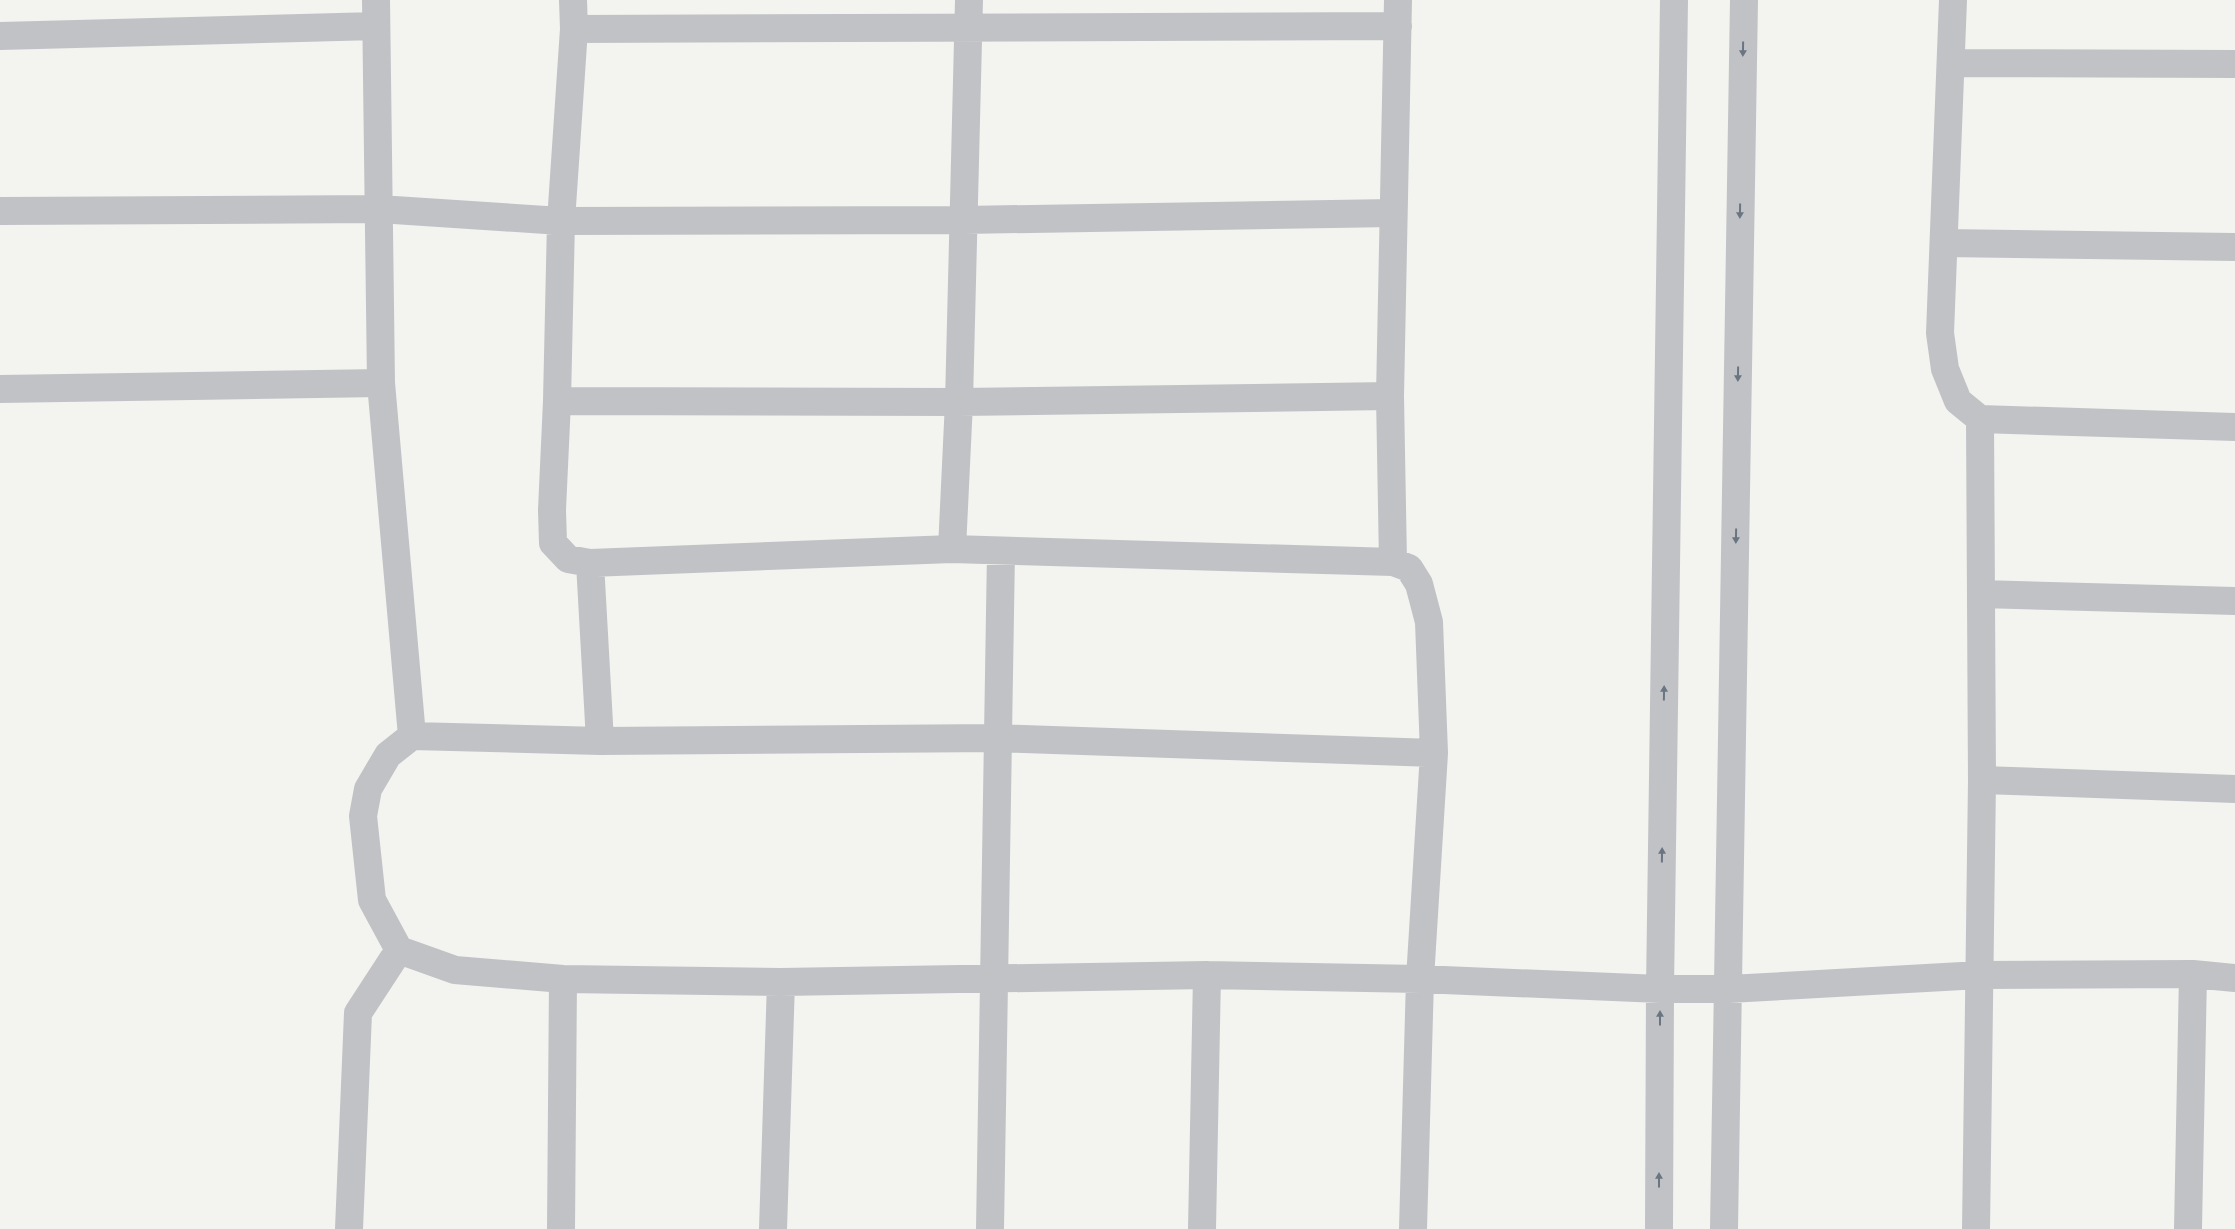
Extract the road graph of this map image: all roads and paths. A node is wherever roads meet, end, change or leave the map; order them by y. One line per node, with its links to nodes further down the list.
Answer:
1 (573, 0): 8 (street)
2 (1674, 0): 47 (street, one-way to 2)
3 (1744, 0): 48 (street, one-way to 48)
4 (1953, 0): 10 (street)
5 (376, 13): 9 (street); 12 (street)
6 (969, 13): 7 (street); 8 (street); 15 (street)
7 (1398, 13): 14 (street)
8 (574, 29): 16 (street)
9 (0, 36)
10 (1951, 63): 11 (street); 17 (street)
11 (2235, 64)
12 (379, 209): 13 (street); 16 (street); 19 (street)
13 (0, 211)
14 (1393, 213): 15 (street); 21 (street)
15 (964, 220): 16 (street); 23 (street)
16 (561, 221): 22 (street)
17 (1944, 243): 18 (street); 24 (street)
18 (2235, 247)
19 (381, 383): 20 (street); 32 (street)
20 (0, 389)
21 (1390, 396): 23 (street); 28 (street)
22 (557, 402): 23 (street); 29 (street)
23 (960, 402): 26 (street)
24 (1980, 419): 25 (street); 30 (street)
25 (2235, 427)
26 (952, 549): 27 (street); 29 (street)
27 (1001, 551): 28 (street); 33 (street)
28 (1393, 562): 35 (street)
29 (590, 563): 34 (street)
30 (1981, 594): 31 (street); 36 (street)
31 (2235, 601)
32 (412, 736): 34 (street); 38 (street)
33 (996, 738): 34 (street); 35 (street); 42 (street)
34 (600, 741)
35 (1434, 753): 45 (street)
36 (1982, 780): 37 (street); 41 (street)
37 (2235, 789)
38 (399, 950): 44 (street); 49 (street)
39 (2193, 974): 41 (street); 43 (street); 58 (street)
40 (1207, 975): 42 (street); 45 (street); 53 (street)
41 (1980, 975): 48 (street); 57 (street)
42 (993, 978): 46 (street); 52 (street)
43 (2235, 978)
44 (563, 979): 46 (street); 50 (street)
45 (1420, 979): 47 (street); 54 (street)
46 (781, 982): 51 (street)
47 (1660, 989): 48 (street); 55 (street, one-way to 47)
48 (1729, 989): 56 (street)
49 (349, 1229)
50 (562, 1229)
51 (773, 1229)
52 (990, 1229)
53 (1202, 1229)
54 (1413, 1229)
55 (1659, 1229)
56 (1724, 1229)
57 (1976, 1229)
58 (2188, 1229)

